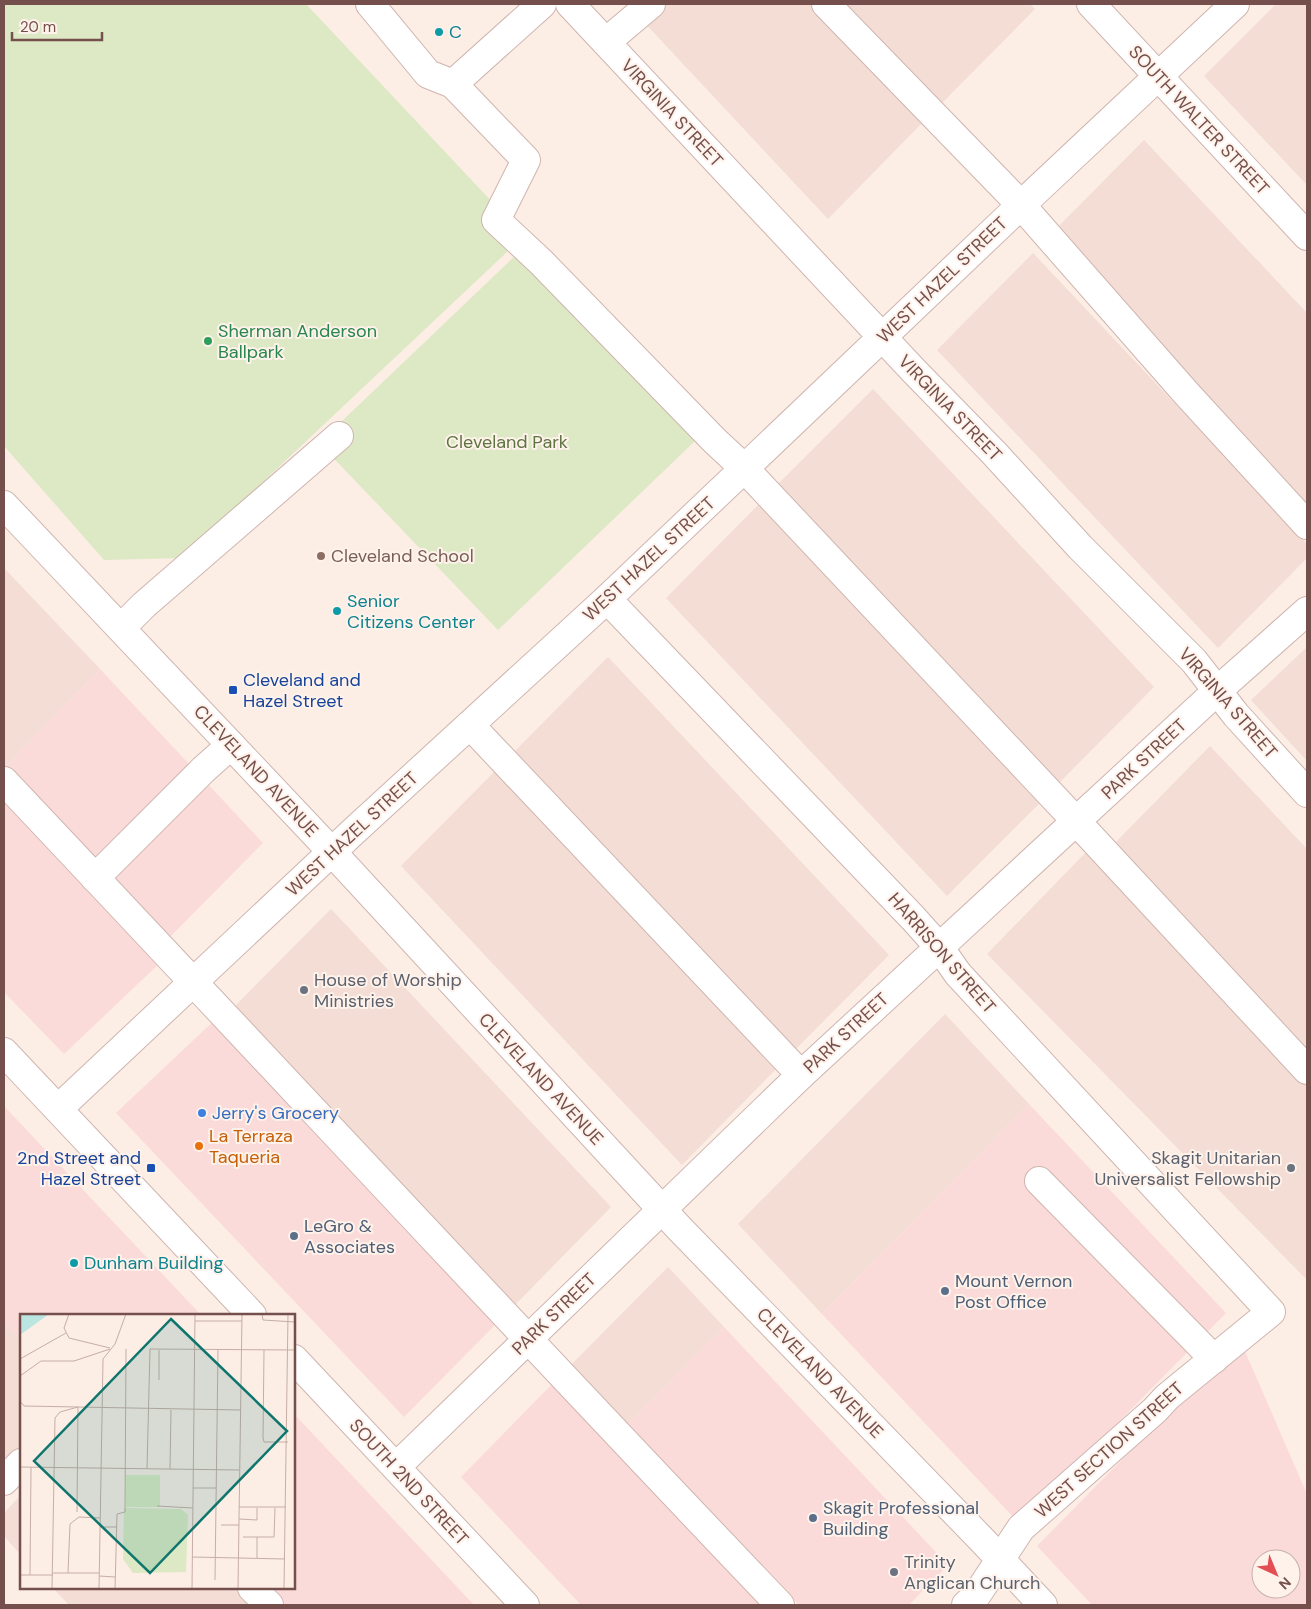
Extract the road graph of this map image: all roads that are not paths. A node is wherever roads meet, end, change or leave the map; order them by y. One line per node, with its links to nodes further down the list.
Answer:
1 (370, 4): 10 (street)
2 (542, 4): 10 (street)
3 (570, 4): 8 (street, VIRGINIA STREET)
4 (651, 4): 8 (street)
5 (826, 4): 11 (street)
6 (1091, 4): 9 (street, SOUTH WALTER STREET)
7 (1235, 4): 9 (street, WEST HAZEL STREET)
8 (606, 42): 13 (street, VIRGINIA STREET)
9 (1158, 76): 11 (street, WEST HAZEL STREET); 12 (street, SOUTH WALTER STREET)
10 (453, 84): 15 (street)
11 (1021, 205): 13 (street, WEST HAZEL STREET); 17 (street)
12 (1307, 236)
13 (882, 337): 15 (street, WEST HAZEL STREET); 21 (street, VIRGINIA STREET)
14 (340, 436): 20 (street)
15 (744, 468): 18 (street, WEST HAZEL STREET); 26 (street)
16 (4, 505): 20 (street, CLEVELAND AVENUE)
17 (1307, 525)
18 (607, 599): 22 (street, WEST HAZEL STREET); 29 (street, HARRISON STREET)
19 (1307, 611): 21 (street, PARK STREET)
20 (121, 628): 23 (street, CLEVELAND AVENUE)
21 (1217, 691): 25 (street, VIRGINIA STREET); 26 (street, PARK STREET)
22 (470, 725): 27 (street, WEST HAZEL STREET); 33 (street)
23 (231, 745): 27 (street, CLEVELAND AVENUE); 28 (street)
24 (4, 781): 28 (street)
25 (1307, 793)
26 (1076, 821): 29 (street, PARK STREET); 32 (street)
27 (332, 852): 30 (street, WEST HAZEL STREET); 36 (street, CLEVELAND AVENUE)
28 (95, 878): 30 (street)
29 (939, 947): 33 (street, PARK STREET); 37 (street, HARRISON STREET)
30 (194, 982): 34 (street, WEST HAZEL STREET); 39 (street)
31 (4, 1052): 34 (street)
32 (1307, 1070)
33 (801, 1075): 36 (street, PARK STREET)
34 (58, 1109): 38 (street)
35 (1039, 1182): 40 (street)
36 (662, 1210): 39 (street, PARK STREET); 45 (street, CLEVELAND AVENUE)
37 (1271, 1312): 40 (street, WEST SECTION STREET)
38 (251, 1314)
39 (528, 1340): 43 (street, PARK STREET); 49 (street)
40 (1214, 1358): 45 (street, WEST SECTION STREET)
41 (295, 1360): 43 (street, SOUTH 2ND STREET)
42 (20, 1464): 44 (street)
43 (396, 1467): 48 (street, SOUTH 2ND STREET)
44 (4, 1481)
45 (1000, 1560): 50 (street, WEST SECTION STREET); 51 (street, CLEVELAND AVENUE)
46 (253, 1589): 47 (street)
47 (268, 1605)
48 (525, 1605)
49 (780, 1605)
50 (966, 1605)
51 (1043, 1605)

